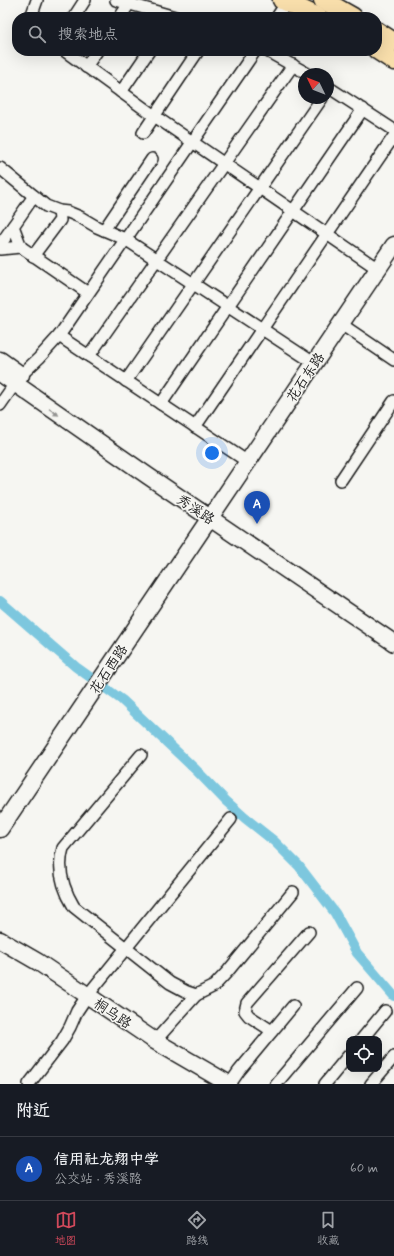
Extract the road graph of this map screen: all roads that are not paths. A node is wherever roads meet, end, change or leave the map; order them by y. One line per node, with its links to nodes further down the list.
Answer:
1 (37, 0): 7 (street)
2 (85, 0): 8 (street)
3 (116, 0): 5 (street)
4 (323, 0): 12 (main road)
5 (129, 4): 9 (street); 10 (street)
6 (282, 6): 11 (main road)
7 (33, 12)
8 (77, 12)
9 (123, 12)
10 (156, 12)
11 (302, 12)
12 (344, 12)
13 (382, 34): 14 (main road)
14 (394, 42)
15 (382, 53): 22 (main road)
16 (72, 56): 24 (street)
17 (94, 56): 24 (street)
18 (146, 56): 27 (street)
19 (195, 56): 30 (street)
20 (252, 56): 34 (street)
21 (276, 56): 23 (street)
22 (394, 61)
23 (293, 65): 25 (street); 36 (street)
24 (86, 67): 27 (street)
25 (298, 68)
26 (334, 91): 29 (street)
27 (121, 92): 30 (street)
28 (318, 104): 38 (street)
29 (363, 109): 31 (street); 40 (street)
30 (154, 116): 32 (street); 34 (street)
31 (394, 130)
32 (143, 133)
33 (394, 136): 44 (street)
34 (192, 142): 36 (street); 45 (street)
35 (152, 160): 43 (street)
36 (224, 164): 38 (street); 51 (street)
37 (0, 168): 39 (street)
38 (259, 188): 40 (street); 53 (street)
39 (34, 196): 41 (street); 42 (street)
40 (293, 211): 44 (street); 55 (street)
41 (59, 212): 43 (street); 50 (street)
42 (13, 226): 46 (street); 48 (street)
43 (104, 230): 45 (street)
44 (327, 235): 52 (street); 57 (street)
45 (126, 239): 51 (street); 54 (street)
46 (0, 245)
47 (394, 245): 52 (street, 花石东路)
48 (20, 247): 49 (street); 50 (street)
49 (0, 249)
50 (33, 256): 54 (street)
51 (157, 260): 53 (street); 59 (street)
52 (378, 269): 56 (street, 花石东路)
53 (193, 284): 55 (street); 65 (street)
54 (88, 293): 58 (street)
55 (228, 306): 57 (street); 67 (street)
56 (341, 324): 61 (street); 62 (street, 花石东路)
57 (262, 329): 62 (street); 69 (street)
58 (59, 336): 59 (street); 64 (street)
59 (89, 356): 65 (street)
60 (0, 360): 64 (street, 秀溪路)
61 (394, 360)
62 (314, 364): 70 (street, 花石东路)
63 (0, 373): 64 (street, 秀溪路)
64 (18, 379): 68 (street); 72 (street, 秀溪路)
65 (126, 381): 67 (street)
66 (394, 400): 71 (street)
67 (161, 404): 69 (street)
68 (0, 405)
69 (195, 427): 70 (street)
70 (248, 462): 72 (street, 花石东路)
71 (341, 480)
72 (213, 514): 73 (street, 秀溪路); 74 (street, 秀溪路); 77 (street, 花石西路)
73 (394, 630)
74 (394, 643)
75 (141, 754): 81 (street)
76 (231, 819): 81 (street)
77 (0, 829)
78 (293, 892): 83 (street)
79 (308, 932): 87 (street)
80 (0, 940): 84 (street, 桐乌路)
81 (126, 948): 83 (street); 84 (street)
82 (356, 988): 94 (street)
83 (196, 994): 89 (street)
84 (87, 996): 89 (street, 桐乌路); 92 (street)
85 (293, 1006): 87 (street)
86 (385, 1011): 88 (street)
87 (272, 1031): 93 (street)
88 (364, 1036)
89 (156, 1041): 93 (street, 桐乌路)
90 (394, 1057): 96 (street)
91 (346, 1058): 95 (street)
92 (29, 1084)
93 (229, 1084)
94 (276, 1084)
95 (324, 1084)
96 (371, 1084)

